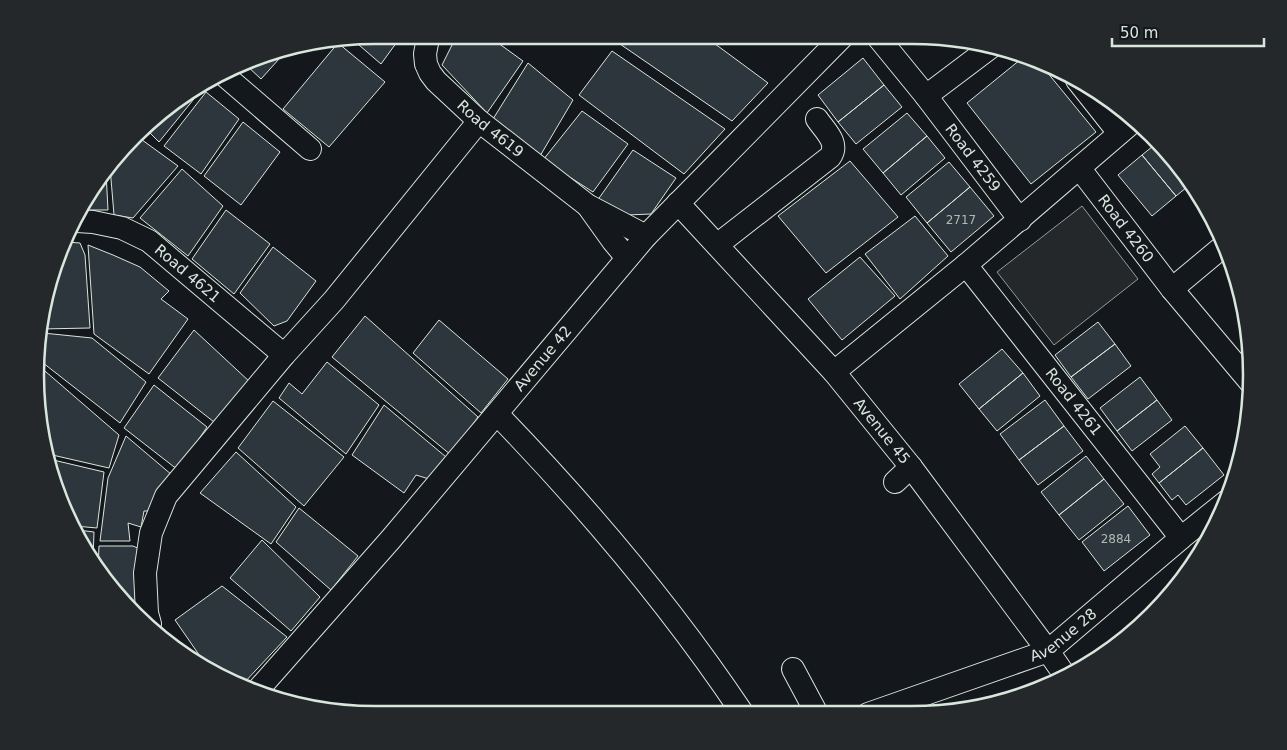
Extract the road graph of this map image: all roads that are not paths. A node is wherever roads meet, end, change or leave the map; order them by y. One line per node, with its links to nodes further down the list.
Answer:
1 (427, 44): 9 (street, Road 4619)
2 (835, 44): 13 (street, Avenue 42)
3 (883, 44): 6 (street, Road 4259)
4 (985, 52): 6 (street)
5 (228, 78): 11 (street)
6 (926, 96): 15 (street, Road 4259)
7 (1104, 105): 10 (street)
8 (816, 120): 18 (street)
9 (479, 121): 14 (street, Road 4619); 23 (street)
10 (1127, 127): 12 (street)
11 (310, 149)
12 (1080, 169): 15 (street); 22 (street, Road 4260)
13 (678, 203): 17 (street, Avenue 42); 18 (street, Avenue 45)
14 (587, 205): 17 (street, Road 4619); 20 (street, Road 4619)
15 (1020, 220): 21 (street)
16 (82, 221): 23 (street, Road 4621)
17 (646, 236): 20 (street, Avenue 42)
18 (717, 245): 24 (street, Avenue 45)
19 (1219, 250): 22 (street)
20 (627, 258): 26 (street, Avenue 42)
21 (966, 265): 24 (street); 30 (street, Road 4261)
22 (1172, 289): 25 (street, Road 4260)
23 (284, 356): 31 (street)
24 (834, 372): 27 (street, Avenue 45)
25 (1243, 373)
26 (497, 414): 35 (street, Avenue 42); 36 (street)
27 (911, 467): 28 (street); 32 (street, Avenue 45)
28 (895, 482)
29 (1214, 512): 30 (street, Avenue 28)
30 (1181, 538): 32 (street, Avenue 28)
31 (148, 615)
32 (1048, 651): 34 (street, Avenue 45); 38 (street, Avenue 28)
33 (793, 669): 37 (street)
34 (1062, 671)
35 (261, 686)
36 (738, 706)
37 (812, 706)
38 (891, 706)

